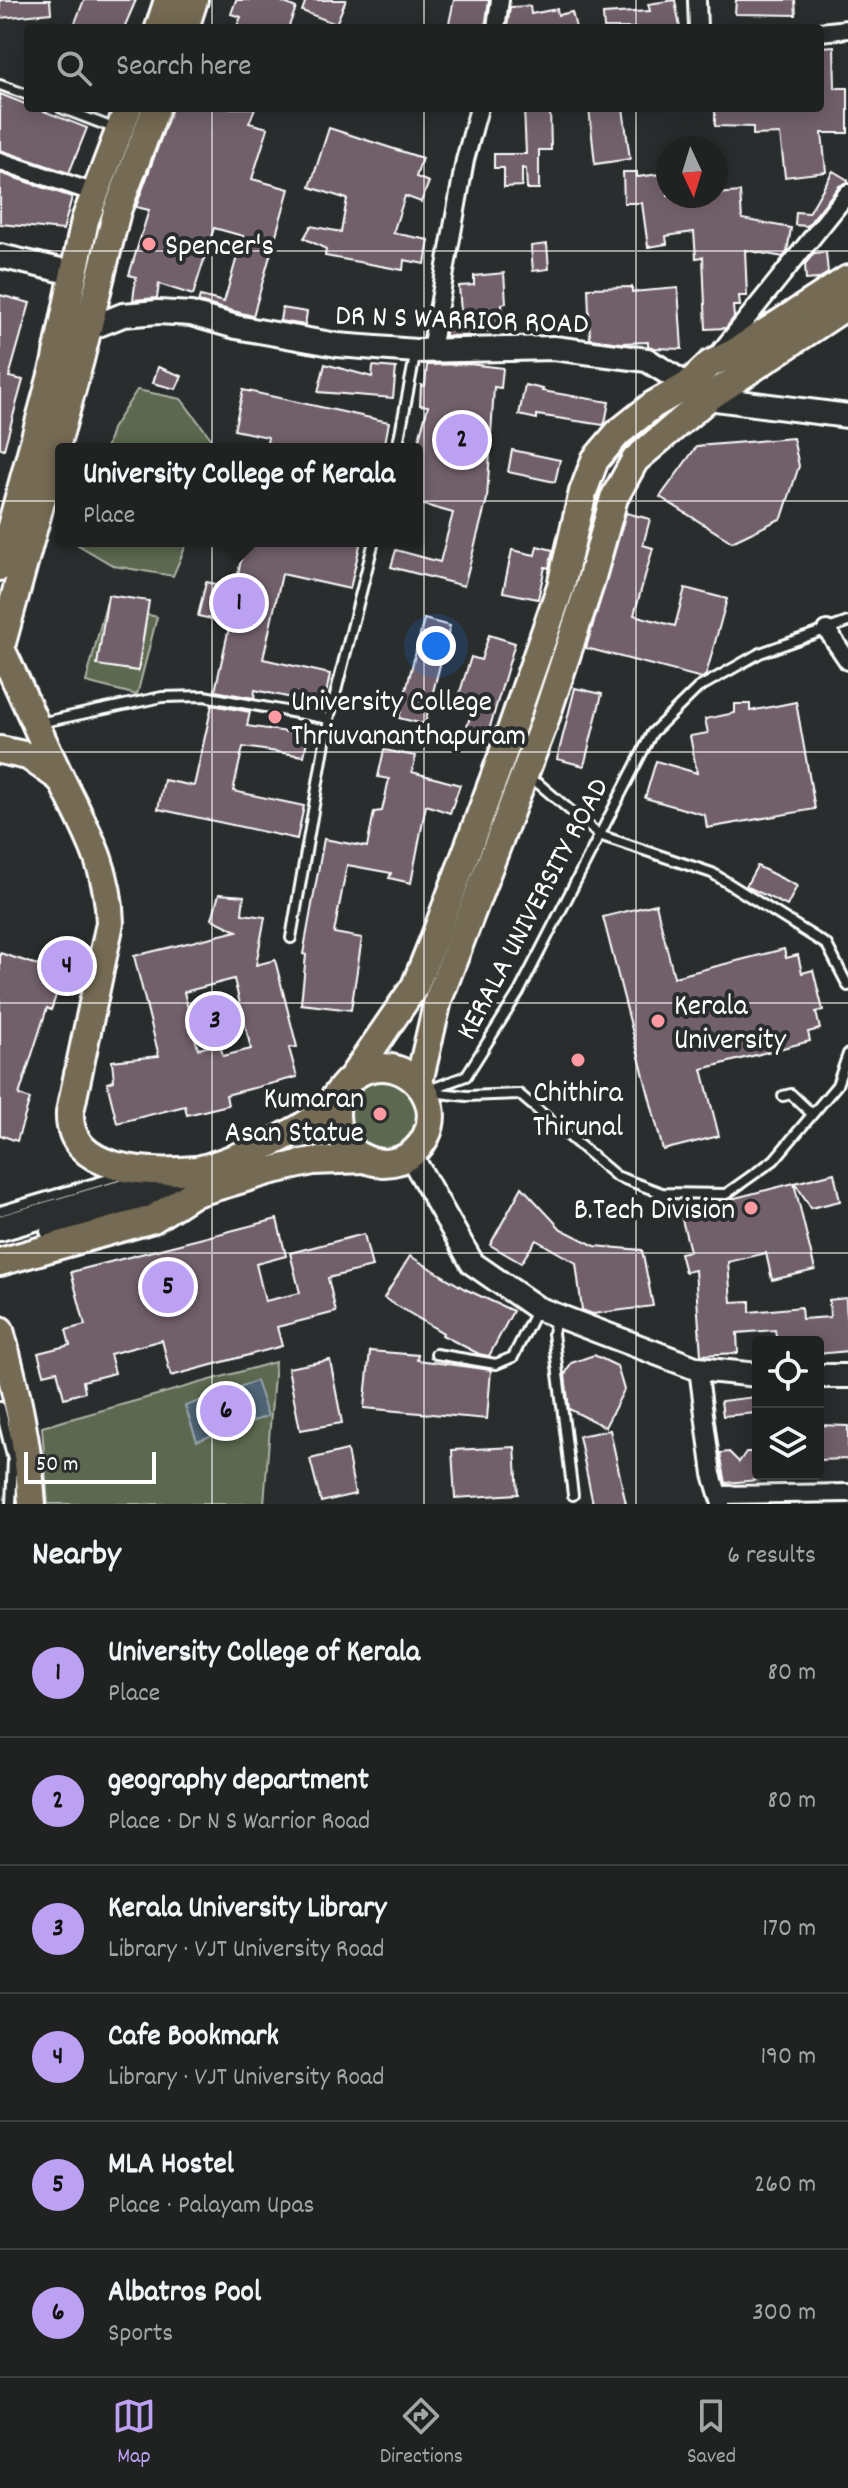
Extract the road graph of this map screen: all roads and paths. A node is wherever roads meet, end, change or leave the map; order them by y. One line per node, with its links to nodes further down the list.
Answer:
1 (168, 0): 5 (main road)
2 (194, 0): 6 (main road)
3 (500, 0): 7 (street)
4 (697, 0): 8 (street)
5 (160, 24)
6 (186, 24)
7 (497, 24)
8 (698, 24)
9 (848, 29): 10 (street)
10 (824, 32)
11 (0, 85): 12 (lane)
12 (24, 94)
13 (84, 112): 16 (lane)
14 (154, 112): 24 (main road)
15 (478, 112): 25 (street)
16 (124, 119): 18 (main road)
17 (0, 161): 18 (street)
18 (95, 193): 21 (main road)
19 (848, 193): 26 (street)
20 (0, 256): 21 (street)
21 (73, 273): 33 (main road)
22 (848, 279): 26 (main road)
23 (848, 305): 27 (main road)
24 (88, 329): 25 (street, DR N S WARRIOR ROAD); 29 (main road)
25 (424, 350): 27 (street, DR N S WARRIOR ROAD); 30 (lane)
26 (710, 364): 27 (main road)
27 (698, 391): 28 (street); 42 (main road); 47 (main road)
28 (848, 416)
29 (57, 443)
30 (399, 443)
31 (55, 449): 36 (main road)
32 (372, 547): 38 (lane)
33 (0, 567)
34 (848, 622): 35 (lane, KERALA UNIVERSITY ROAD)
35 (827, 630): 37 (street); 43 (lane, KERALA UNIVERSITY ROAD)
36 (0, 650): 39 (main road)
37 (848, 661)
38 (329, 719): 39 (lane); 44 (lane)
39 (36, 723): 41 (main road)
40 (0, 750): 41 (main road)
41 (61, 779): 53 (main road)
42 (524, 779): 43 (lane); 48 (main road)
43 (599, 835): 45 (lane); 48 (lane, KERALA UNIVERSITY ROAD)
44 (291, 938)
45 (848, 986)
46 (848, 1054): 50 (lane)
47 (346, 1084): 48 (main road); 52 (main road); 54 (main road)
48 (422, 1087): 50 (lane); 51 (main road)
49 (783, 1096): 50 (lane)
50 (814, 1112)
51 (410, 1154): 52 (main road); 59 (street)
52 (365, 1159): 54 (main road)
53 (138, 1170): 54 (main road); 55 (lane)
54 (195, 1182): 56 (main road); 57 (main road)
55 (0, 1211)
56 (0, 1228)
57 (7, 1254): 58 (main road)
58 (0, 1281)
59 (547, 1313): 61 (lane); 62 (street); 68 (lane)
60 (0, 1330): 71 (main road)
61 (436, 1354)
62 (698, 1369): 63 (street); 69 (street)
63 (752, 1374)
64 (824, 1376): 65 (street)
65 (848, 1376)
66 (0, 1407): 70 (lane)
67 (848, 1493): 69 (street)
68 (573, 1495)
69 (720, 1499)
70 (11, 1504)
71 (32, 1504)

